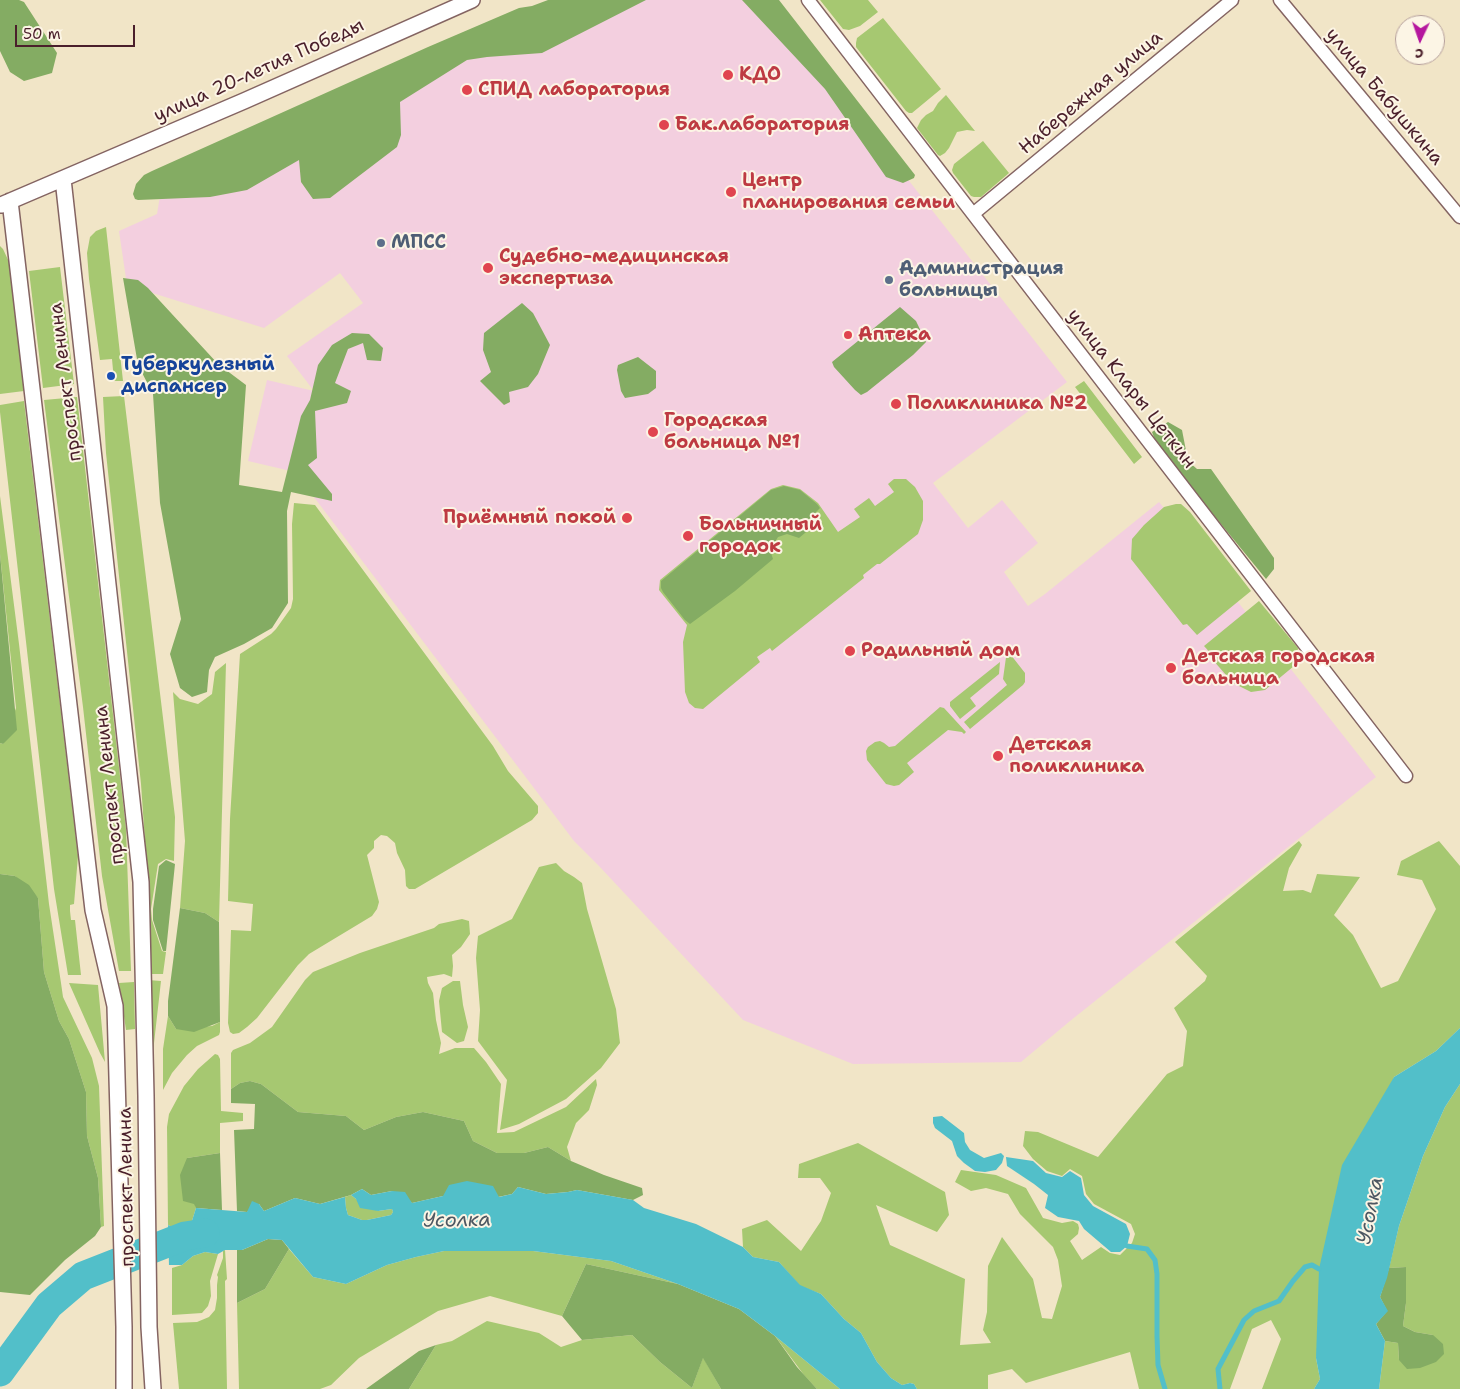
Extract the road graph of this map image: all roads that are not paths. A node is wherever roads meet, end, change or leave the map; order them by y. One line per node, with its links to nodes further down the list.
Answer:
1 (472, 0): 5 (street, улица 20-летия Победы)
2 (808, 0): 7 (street, улица Клары Цеткин)
3 (1232, 0): 7 (street, Набережная улица)
4 (1280, 0): 8 (street, улица Бабушкина)
5 (63, 179): 6 (street, улица 20-летия Победы); 11 (street, проспект Ленина)
6 (5, 203): 10 (street, проспект Ленина)
7 (973, 214): 9 (street, улица Клары Цеткин)
8 (1460, 217)
9 (1406, 776)
10 (124, 1389)
11 (153, 1389)

